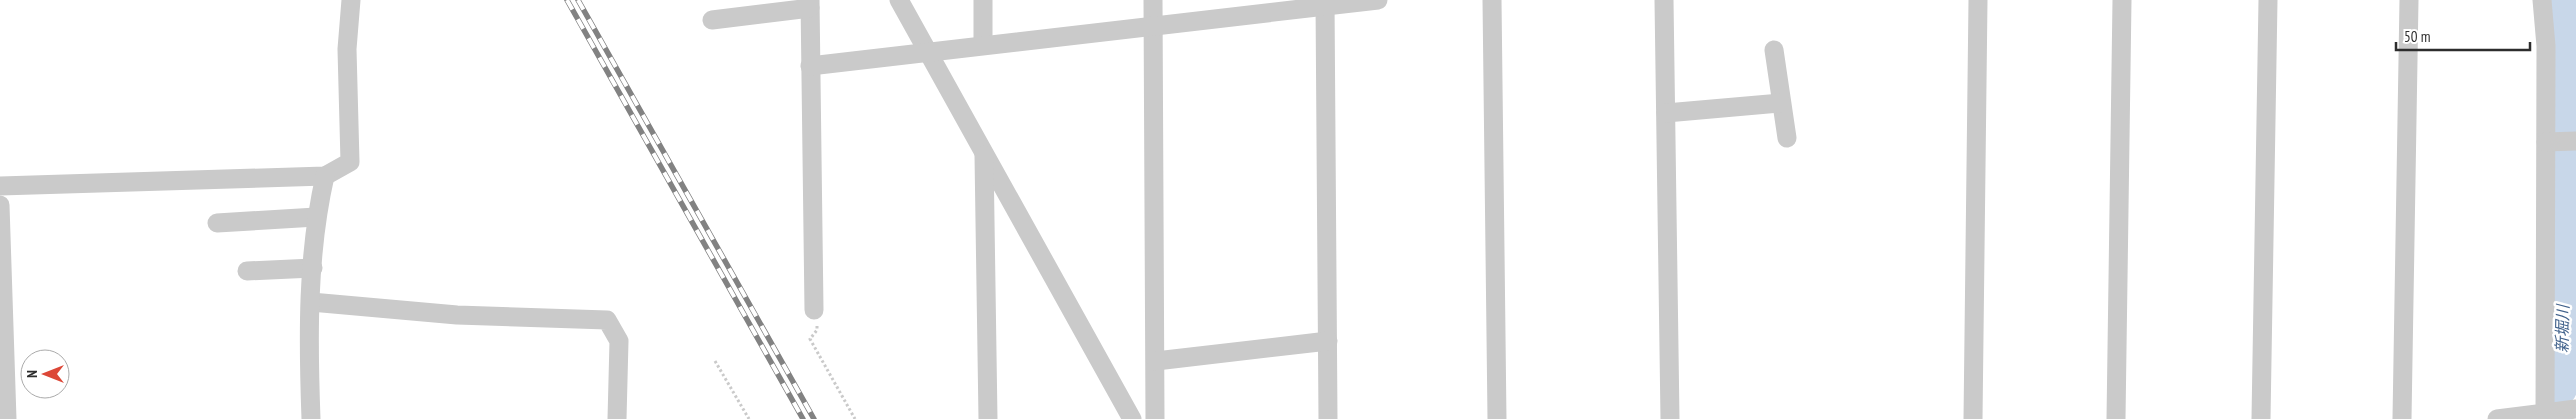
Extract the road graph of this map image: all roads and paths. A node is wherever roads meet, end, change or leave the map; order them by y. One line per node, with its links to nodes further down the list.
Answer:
1 (351, 0): 27 (street)
2 (899, 0): 19 (street)
3 (983, 0): 17 (street)
4 (1153, 0): 16 (street)
5 (1378, 0): 14 (street)
6 (1492, 0): 51 (street)
7 (1664, 0): 22 (street)
8 (1978, 0): 53 (street)
9 (2122, 0): 54 (street)
10 (2268, 0): 55 (street)
11 (2409, 0): 56 (street)
12 (2542, 0): 25 (street)
13 (810, 4): 15 (street); 20 (street)
14 (1324, 4): 16 (street); 37 (street)
15 (712, 20)
16 (1153, 27): 17 (street); 39 (street)
17 (983, 45): 19 (street)
18 (1774, 50): 21 (street)
19 (928, 52): 20 (street); 26 (street)
20 (810, 66): 36 (street)
21 (1781, 102): 22 (street); 23 (street)
22 (1666, 113): 52 (street)
23 (1787, 138)
24 (2576, 141): 25 (street)
25 (2546, 142): 41 (street)
26 (984, 153): 47 (street); 48 (street)
27 (325, 176): 28 (street); 30 (street)
28 (0, 186)
29 (0, 205): 35 (street)
30 (316, 216): 31 (street); 32 (street)
31 (218, 223)
32 (313, 268): 33 (street); 34 (street)
33 (247, 271)
34 (311, 302): 43 (street); 44 (street)
35 (2, 306): 42 (street)
36 (814, 310): 46 (path)
37 (1328, 341): 39 (street); 50 (street)
38 (715, 361): 45 (path)
39 (1156, 361): 49 (street)
40 (2576, 409): 41 (street)
41 (2544, 416): 57 (street)
42 (7, 419)
43 (311, 419)
44 (618, 419)
45 (749, 419)
46 (855, 419)
47 (988, 419)
48 (1132, 419)
49 (1154, 419)
50 (1328, 419)
51 (1497, 419)
52 (1670, 419)
53 (1973, 419)
54 (2116, 419)
55 (2260, 419)
56 (2402, 419)
57 (2497, 419)

